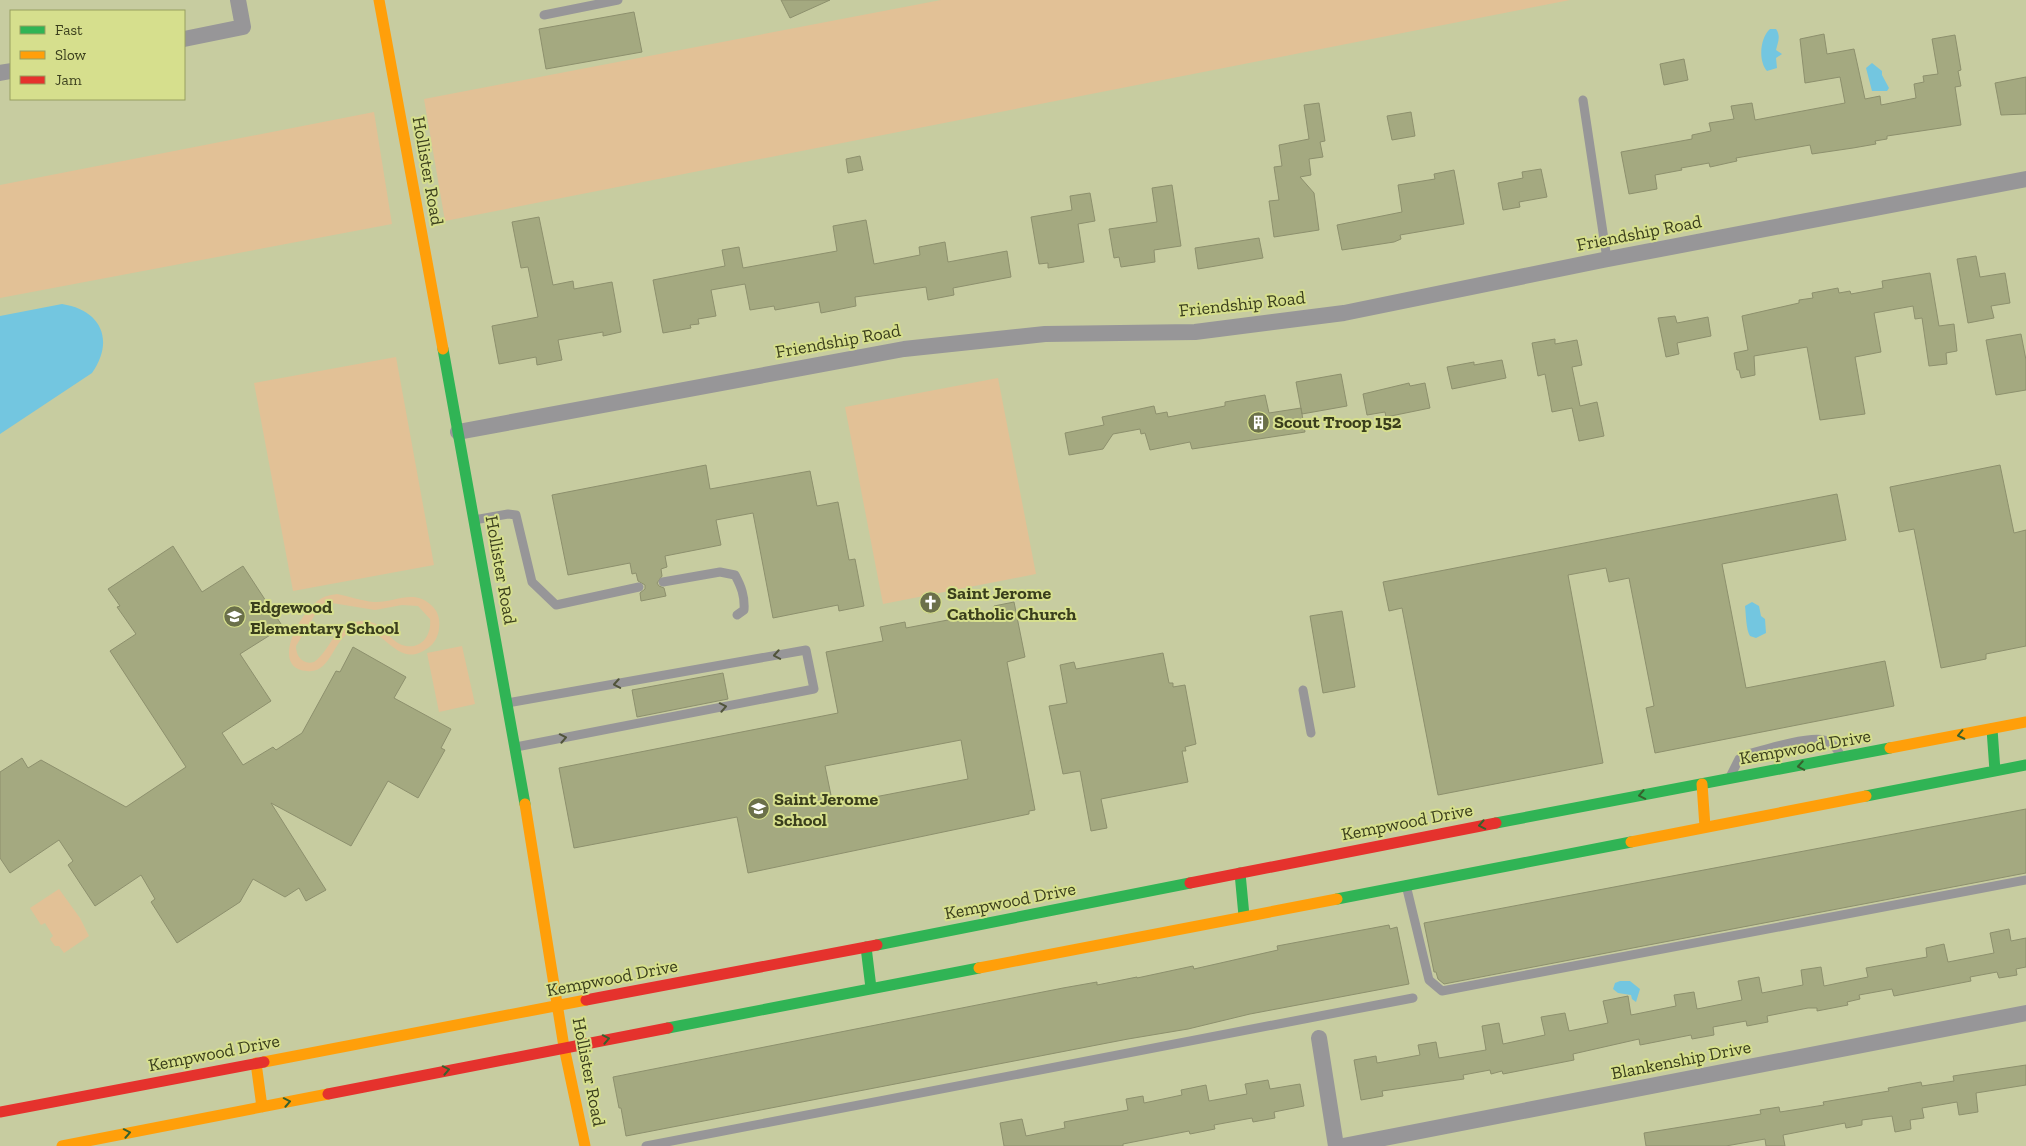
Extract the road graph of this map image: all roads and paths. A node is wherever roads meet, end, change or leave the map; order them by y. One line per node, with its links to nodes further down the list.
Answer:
1 (238, 0): 5 (street)
2 (379, 0): 9 (main road, Hollister Road)
3 (618, 0): 4 (lane)
4 (544, 15)
5 (185, 38)
6 (1583, 100): 8 (lane)
7 (2026, 179): 8 (street, Friendship Road)
8 (1608, 259): 9 (street, Friendship Road)
9 (458, 432): 10 (main road, Hollister Road)
10 (474, 520): 12 (lane); 15 (main road, Hollister Road)
11 (663, 582): 13 (lane)
12 (639, 587)
13 (737, 615)
14 (1303, 690): 18 (lane)
15 (507, 703): 19 (main road, Hollister Road); 19 (lane, one-way to 15)
16 (2026, 722): 17 (main road, Kempwood Drive)
17 (1992, 729): 20 (main road, Kempwood Drive, one-way to 20); 22 (main road)
18 (1312, 733)
19 (516, 748): 33 (main road, Hollister Road)
20 (1842, 758): 23 (main road, Kempwood Drive, one-way to 23); 23 (lane)
21 (2026, 765): 22 (main road)
22 (1995, 771): 25 (main road)
23 (1729, 779): 24 (main road, Kempwood Drive)
24 (1702, 784): 25 (main road); 26 (main road, Kempwood Drive, one-way to 26)
25 (1705, 827): 28 (main road)
26 (1240, 873): 29 (main road); 30 (main road, Kempwood Drive)
27 (2026, 880): 28 (lane)
28 (1406, 885): 29 (main road)
29 (1244, 916): 31 (main road)
30 (866, 947): 31 (main road); 33 (main road, Kempwood Drive)
31 (872, 988): 36 (main road, one-way to 31)
32 (1413, 998): 42 (lane)
33 (559, 1006): 36 (main road, Hollister Road); 37 (main road, Kempwood Drive)
34 (2026, 1013): 44 (street, Blankenship Drive)
35 (1319, 1038): 43 (street)
36 (564, 1047): 38 (main road, one-way to 36); 41 (main road, Hollister Road)
37 (256, 1063): 38 (main road); 39 (main road, Kempwood Drive)
38 (262, 1107): 40 (main road, one-way to 38)
39 (0, 1112)
40 (62, 1146)
41 (585, 1146)
42 (646, 1146)
43 (1336, 1146)
44 (1343, 1146)

